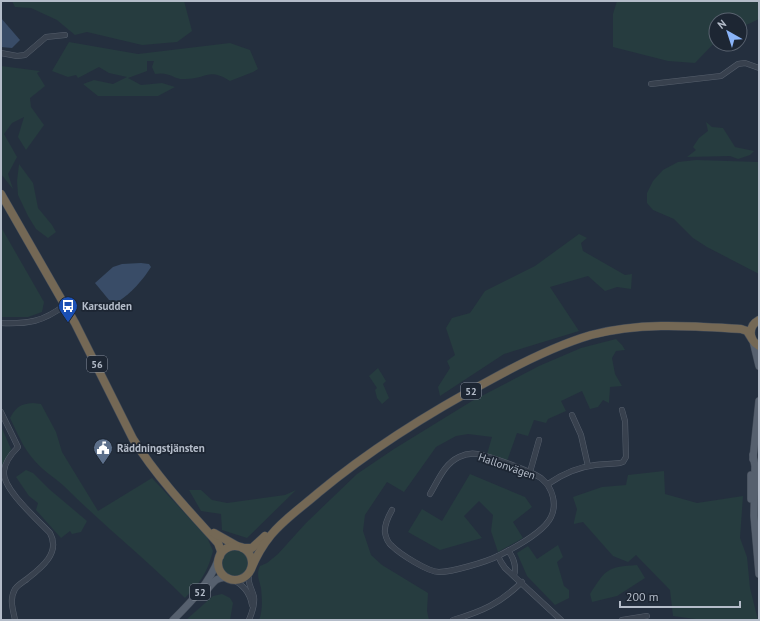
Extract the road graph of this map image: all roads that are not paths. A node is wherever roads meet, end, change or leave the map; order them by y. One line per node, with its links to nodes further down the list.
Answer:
1 (65, 35): 2 (street)
2 (1, 53)
3 (759, 68): 4 (street)
4 (652, 84)
5 (1, 194): 6 (highway, 56)
6 (65, 306): 8 (street); 23 (highway, 56)
7 (758, 321): 9 (highway, 52); 10 (highway, 52)
8 (1, 323)
9 (727, 328): 10 (highway, 52); 22 (highway, 52)
10 (754, 342): 11 (main road)
11 (759, 366)
12 (759, 401): 29 (main road)
13 (622, 410): 17 (street)
14 (1, 412): 35 (street)
15 (572, 415): 17 (street)
16 (539, 440): 18 (street)
17 (588, 466): 19 (street)
18 (530, 472): 19 (street, Hallonvägen); 20 (street, Hallonvägen)
19 (548, 484): 25 (street, Hallonvägen)
20 (430, 494)
21 (392, 510): 26 (street, Hallonvägen)
22 (286, 520): 24 (highway, 52); 28 (highway, 52)
23 (203, 526): 24 (highway, 56); 27 (highway, 56)
24 (241, 548): 27 (highway, 52); 28 (highway)
25 (508, 550): 26 (street, Hallonvägen); 30 (street)
26 (498, 556): 30 (street)
27 (220, 557): 31 (highway, 52); 36 (main road, 52)
28 (250, 570): 31 (highway, 52); 33 (street)
29 (759, 574)
30 (514, 575): 32 (street)
31 (230, 579): 33 (street); 37 (main road, 52)
32 (522, 582): 39 (street); 40 (street)
33 (251, 612): 38 (street)
34 (647, 616): 41 (street)
35 (15, 620)
36 (173, 620)
37 (178, 620)
38 (249, 620)
39 (453, 620)
40 (561, 620)
41 (622, 620)

